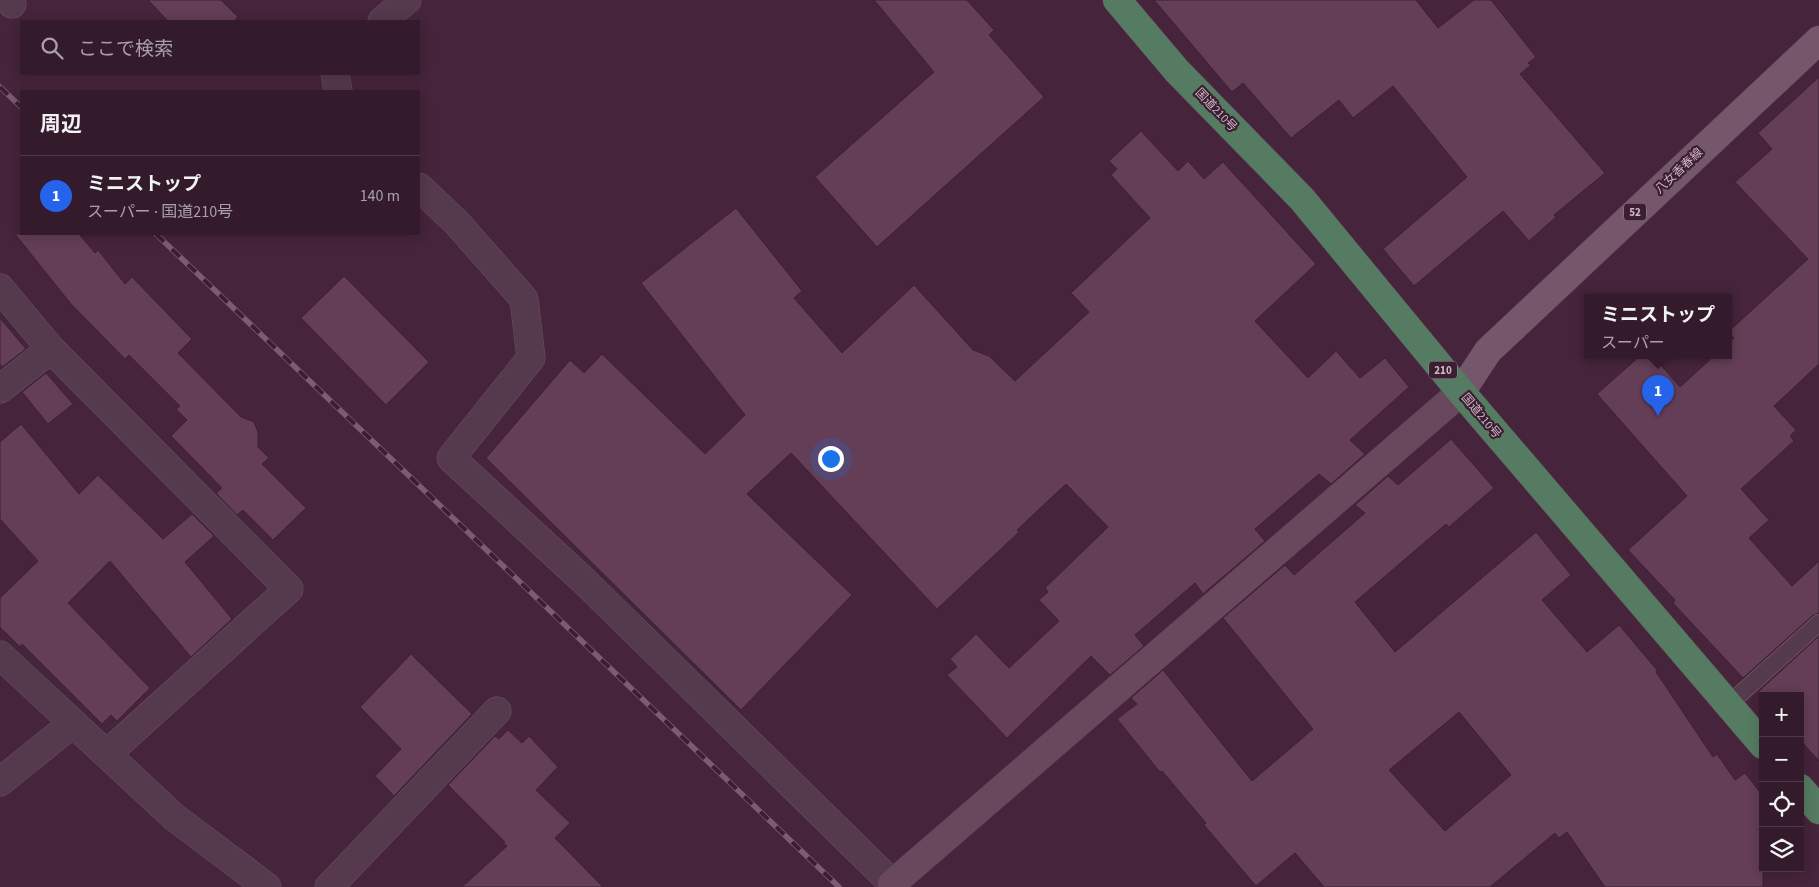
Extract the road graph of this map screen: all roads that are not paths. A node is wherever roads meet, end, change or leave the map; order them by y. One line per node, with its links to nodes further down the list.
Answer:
1 (406, 0): 3 (street)
2 (1117, 0): 11 (highway, 国道210号 / 210)
3 (383, 20)
4 (1819, 40): 11 (main road, 八女香春線 / 52)
5 (335, 75): 6 (street)
6 (338, 90)
7 (420, 188): 22 (street)
8 (0, 288): 9 (street)
9 (51, 349): 10 (street); 18 (street)
10 (0, 389)
11 (1461, 392): 14 (highway, 国道210号 / 210); 22 (street)
12 (1819, 623): 14 (lane)
13 (0, 655): 16 (street)
14 (1728, 705): 17 (highway, 国道210号 / 210)
15 (497, 711): 24 (street)
16 (73, 723): 18 (street); 19 (street)
17 (1759, 740)
18 (106, 754): 23 (street)
19 (0, 782)
20 (1804, 793): 21 (highway)
21 (1819, 810)
22 (894, 886)
23 (267, 887)
24 (328, 887)

